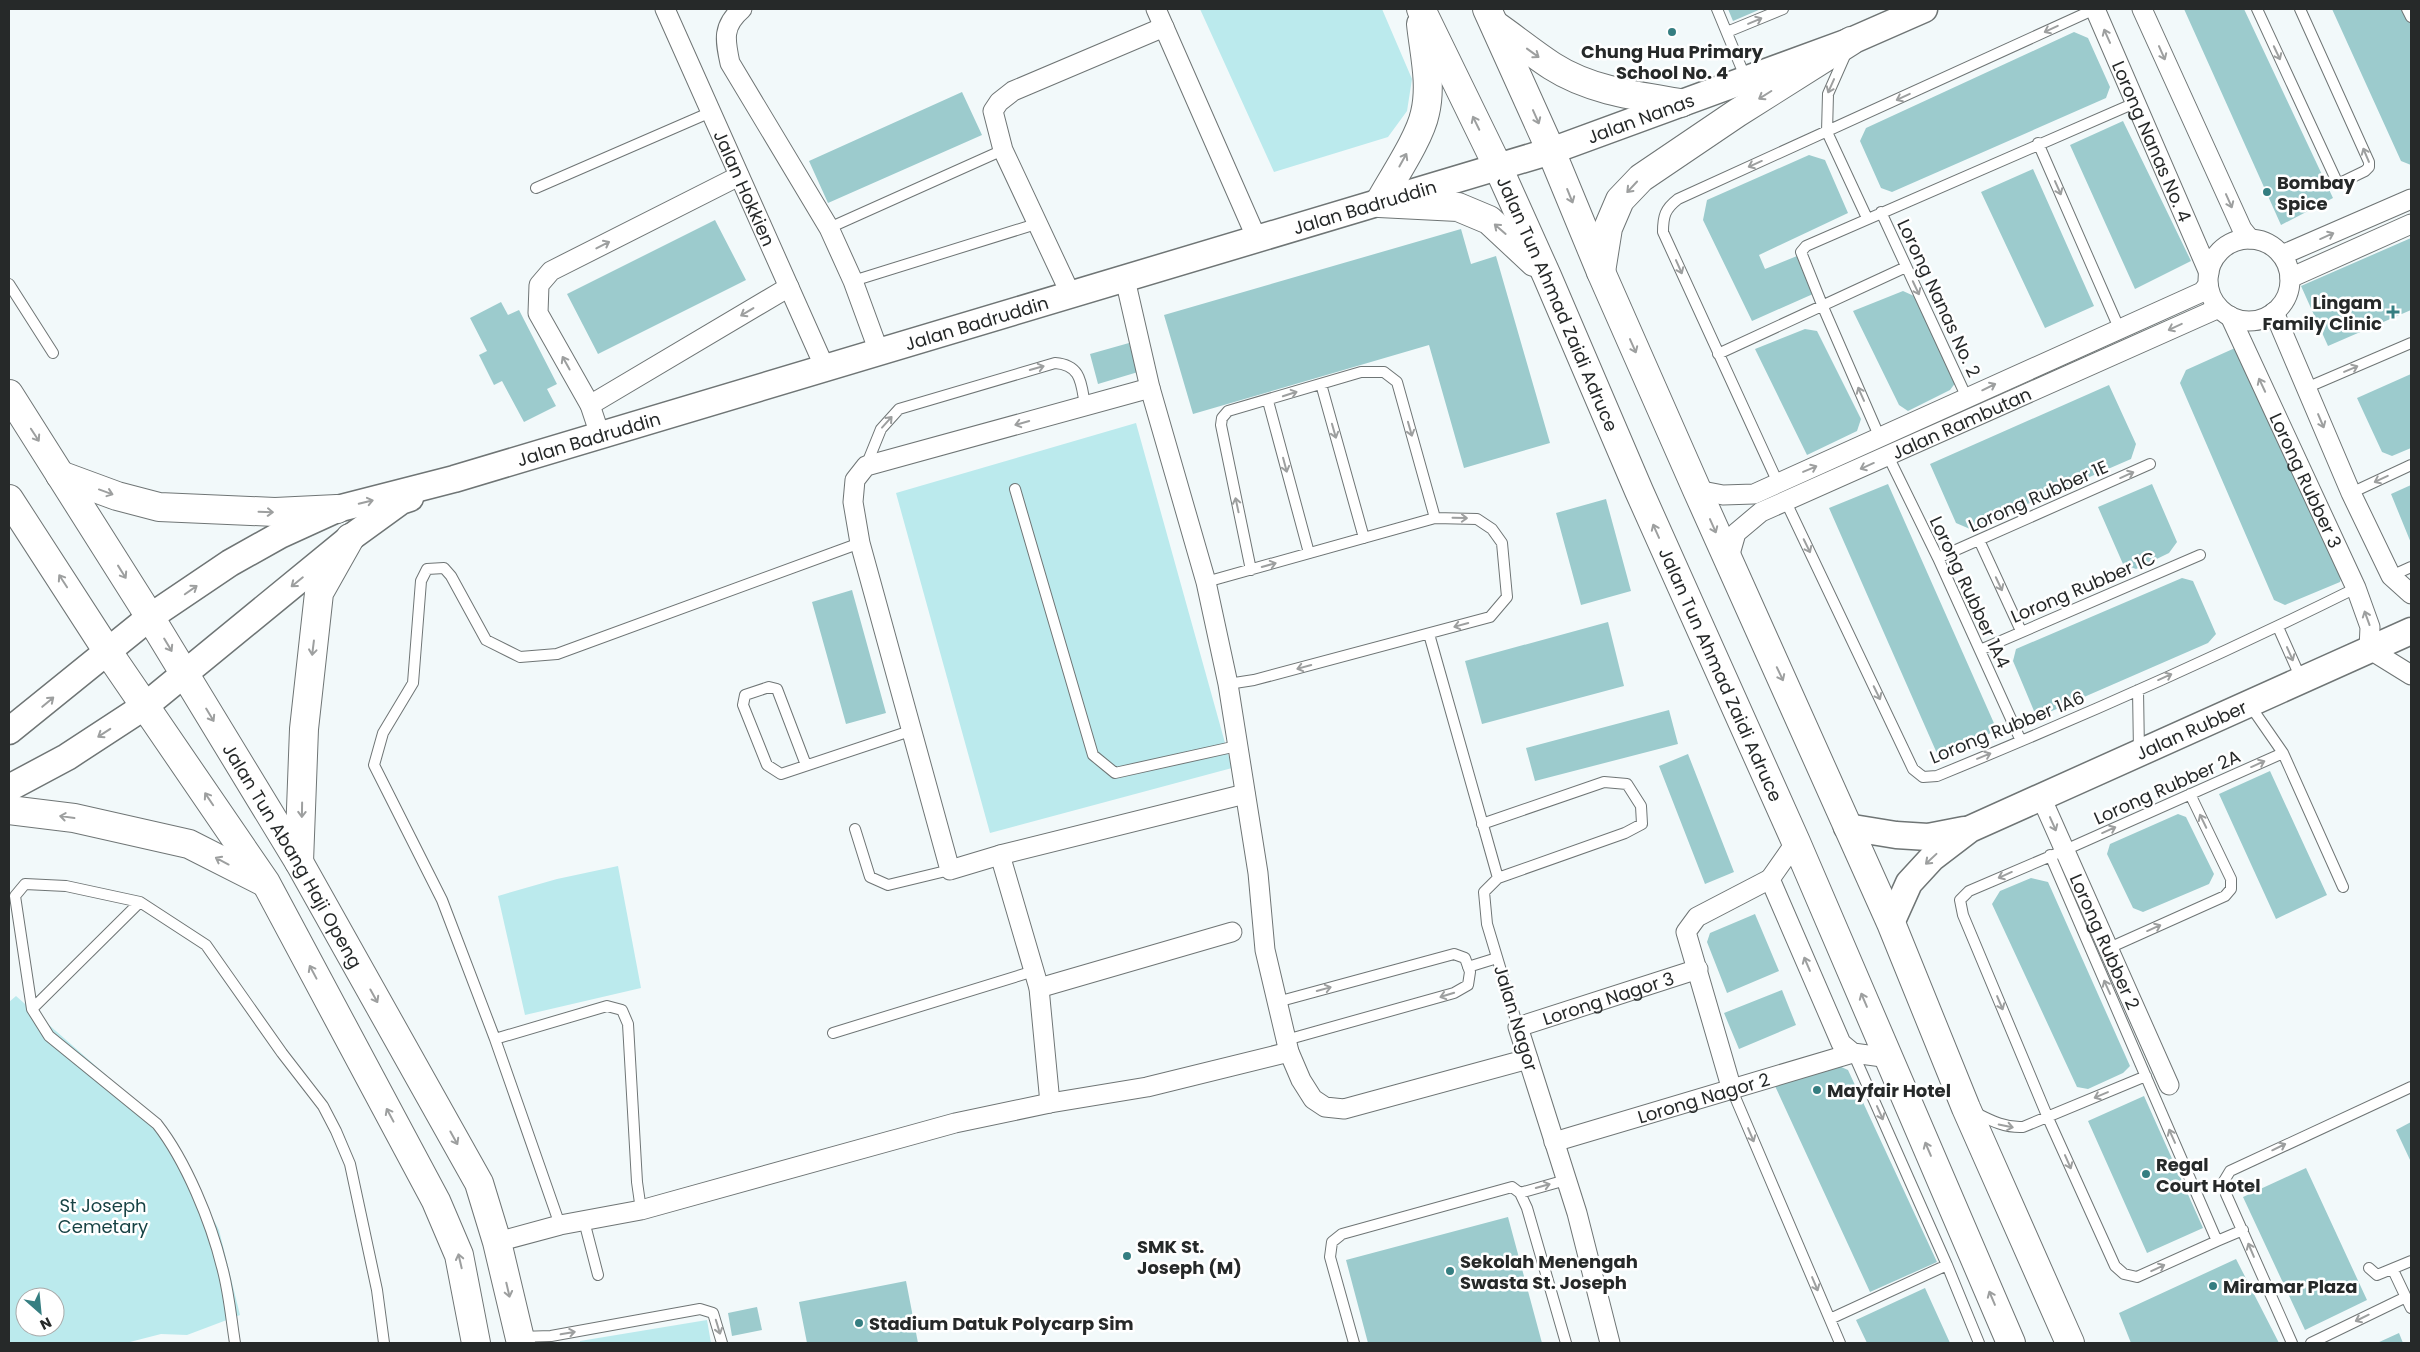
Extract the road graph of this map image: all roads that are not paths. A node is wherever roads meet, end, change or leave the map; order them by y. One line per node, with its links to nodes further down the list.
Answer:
1 (665, 9): 21 (street, Jalan Hokkien)
2 (742, 9): 35 (street)
3 (1156, 9): 15 (street)
4 (1420, 9): 26 (main road, Jalan Tun Ahmad Zaidi Adruce, one-way to 4); 30 (main road, one-way to 4)
5 (1716, 9): 16 (lane)
6 (1783, 9): 16 (lane, one-way to 6)
7 (1924, 9): 17 (main road, Jalan Nanas)
8 (2095, 9): 19 (street, Lorong Nanas No. 4, one-way to 8); 22 (lane, one-way to 22)
9 (2142, 9): 37 (street, one-way to 37)
10 (2257, 9): 11 (lane, one-way to 11)
11 (2300, 9)
12 (2408, 9): 14 (lane)
13 (1490, 16): 20 (main road, one-way to 20); 25 (main road, one-way to 25)
14 (2411, 17)
15 (1164, 27): 24 (street); 36 (street)
16 (1727, 32): 18 (lane)
17 (1851, 41): 18 (main road, Jalan Nanas); 22 (lane, one-way to 22); 40 (main road, one-way to 40)
18 (1747, 80): 20 (main road, Jalan Nanas)
19 (2137, 102): 23 (lane); 44 (street, Lorong Nanas No. 4)
20 (1681, 103): 25 (main road, Jalan Nanas)
21 (711, 112): 27 (street, Jalan Hokkien); 28 (lane)
22 (1827, 132): 32 (lane); 56 (lane, one-way to 56)
23 (2038, 143): 31 (lane); 52 (lane, one-way to 52)
24 (1003, 150): 33 (street); 35 (lane)
25 (1551, 151): 26 (main road, Jalan Nanas); 40 (main road, one-way to 40)
26 (1498, 167): 30 (main road, Jalan Badruddin); 41 (main road, Jalan Tun Ahmad Zaidi Adruce)
27 (739, 176): 47 (street, Jalan Hokkien); 64 (street, one-way to 27)
28 (536, 188)
29 (2411, 199): 38 (street, one-way to 29)
30 (1379, 203): 36 (main road, Jalan Badruddin); 41 (main road, one-way to 30)
31 (1881, 212): 32 (lane); 39 (lane, Lorong Nanas No. 2)
32 (1867, 218): 49 (lane)
33 (1036, 224): 45 (lane); 48 (street)
34 (2411, 224): 43 (street)
35 (829, 228): 45 (street)
36 (1257, 239): 42 (main road, Jalan Badruddin)
37 (2250, 239): 38 (street); 44 (street)
38 (2282, 255): 43 (street)
39 (1906, 267): 49 (lane); 62 (lane, Lorong Nanas No. 2, one-way to 62)
40 (1601, 272): 76 (main road, one-way to 76)
41 (1547, 276): 127 (main road, Jalan Tun Ahmad Zaidi Adruce, one-way to 41)
42 (1125, 278): 48 (main road, Jalan Badruddin); 59 (street)
43 (2290, 278): 51 (street)
44 (2209, 279): 50 (street); 52 (street, Jalan Rambutan)
45 (853, 281): 54 (street)
46 (9, 284): 55 (lane)
47 (789, 287): 57 (street, Jalan Hokkien); 64 (street, one-way to 64)
48 (1071, 294): 54 (main road, Jalan Badruddin)
49 (1823, 307): 56 (lane); 67 (lane, one-way to 49)
50 (2224, 312): 51 (street); 68 (street, Jalan Rambutan, one-way to 68); 94 (street, Lorong Rubber 3, one-way to 50)
51 (2274, 312): 60 (street, Lorong Rubber 3)
52 (2119, 328): 62 (street, Jalan Rambutan, one-way to 52)
53 (2411, 343): 60 (lane, one-way to 53)
54 (878, 352): 57 (main road, Jalan Badruddin)
55 (53, 354)
56 (1718, 354): 74 (lane)
57 (825, 368): 66 (main road, Jalan Badruddin)
58 (1321, 384): 63 (lane, one-way to 58); 81 (lane, one-way to 81); 83 (lane, one-way to 83)
59 (1150, 388): 65 (street); 93 (street)
60 (2306, 388): 77 (street, Lorong Rubber 3, one-way to 77)
61 (9, 394): 72 (main road, Jalan Tun Abang Haji Openg, one-way to 72)
62 (1967, 398): 67 (street, Jalan Rambutan)
63 (1268, 401): 86 (lane, one-way to 86); 91 (lane, one-way to 63)
64 (590, 405): 66 (street)
65 (1085, 405): 71 (street, one-way to 71); 71 (lane, one-way to 65)
66 (600, 435): 73 (main road, Jalan Badruddin)
67 (1880, 438): 74 (street, Jalan Rambutan, one-way to 67)
68 (1888, 456): 79 (street, Jalan Rambutan, one-way to 79); 88 (lane, Lorong Rubber 1A4)
69 (2150, 464): 84 (lane, Lorong Rubber 1E, one-way to 69)
70 (2411, 465): 77 (lane, one-way to 77)
71 (866, 466): 85 (street)
72 (60, 475): 80 (main road, one-way to 80); 96 (main road, Jalan Tun Abang Haji Openg, one-way to 96)
73 (454, 479): 80 (main road, Jalan Badruddin, one-way to 73); 82 (main road, Jalan Badruddin)
74 (1778, 482): 76 (street, Jalan Rambutan)
75 (1015, 489): 114 (lane)
76 (1697, 490): 89 (main road, one-way to 89)
77 (2351, 492): 92 (street, Lorong Rubber 3)
78 (9, 499): 103 (main road, one-way to 78)
79 (1786, 502): 89 (street, Jalan Rambutan); 113 (lane, Lorong Rubber 1A6, one-way to 113)
80 (337, 509): 96 (main road, Jalan Badruddin, one-way to 80)
81 (1435, 518): 83 (lane); 100 (lane, one-way to 100)
82 (350, 538): 104 (main road, Jalan Badruddin, one-way to 104); 130 (main road, one-way to 130)
83 (1364, 538): 86 (lane)
84 (1979, 540): 88 (lane, Lorong Rubber 1E); 98 (lane, one-way to 98)
85 (860, 543): 111 (street); 148 (lane)
86 (1309, 554): 91 (lane, one-way to 86)
87 (2200, 555): 98 (lane, Lorong Rubber 1C)
88 (1938, 558): 102 (lane, Lorong Rubber 1A4)
89 (1728, 560): 124 (main road, one-way to 124)
90 (2411, 567): 92 (lane)
91 (1251, 570): 93 (lane)
92 (2391, 576): 95 (street, Lorong Rubber 3)
93 (1206, 582): 107 (street)
94 (2356, 588): 97 (lane, Lorong Rubber 1A6); 101 (street, Lorong Rubber 3, one-way to 94)
95 (2411, 594)
96 (150, 617): 103 (main road, Jalan Badruddin); 104 (main road, Jalan Tun Abang Haji Openg, one-way to 104)
97 (2278, 627): 106 (lane, one-way to 106); 108 (lane, Lorong Rubber 1A6, one-way to 97)
98 (2021, 631): 102 (lane, Lorong Rubber 1C)
99 (2411, 631): 101 (main road, Jalan Rubber)
100 (1429, 634): 107 (lane, one-way to 107); 123 (lane)
101 (2369, 649): 105 (street); 106 (main road, Jalan Rubber)
102 (1980, 650): 113 (lane, Lorong Rubber 1A4)
103 (108, 652): 110 (main road); 112 (main road, Jalan Badruddin, one-way to 103)
104 (185, 674): 110 (main road, Jalan Badruddin); 130 (main road, Jalan Tun Abang Haji Openg, one-way to 130)
105 (2411, 675)
106 (2302, 681): 109 (main road, Jalan Rubber)
107 (1228, 684): 114 (street)
108 (2138, 690): 113 (lane, Lorong Rubber 1A6); 115 (lane)
109 (2249, 704): 115 (main road, Jalan Rubber); 116 (lane)
110 (145, 706): 118 (main road, Jalan Badruddin, one-way to 118); 134 (main road, one-way to 110)
111 (913, 730): 117 (lane); 131 (street)
112 (9, 731)
113 (2021, 742)
114 (1237, 746): 119 (street)
115 (2139, 753): 121 (main road, Jalan Rubber)
116 (2283, 753): 120 (lane, Lorong Rubber 2A, one-way to 116); 135 (lane)
117 (806, 765): 117 (lane)
118 (9, 788)
119 (1245, 794): 129 (street); 144 (street)
120 (2190, 794): 128 (lane, Lorong Rubber 2A, one-way to 120); 139 (lane, one-way to 120)
121 (2041, 797): 126 (main road, Jalan Rubber); 128 (street, Lorong Rubber 2, one-way to 128)
122 (9, 810): 134 (main road, one-way to 122)
123 (1482, 824): 132 (lane); 132 (lane)
124 (1847, 827): 126 (main road, Jalan Rubber); 137 (main road)
125 (855, 829): 131 (lane)
126 (1970, 829): 137 (main road, Jalan Rubber, one-way to 137)
127 (1796, 842): 133 (street); 151 (main road, Jalan Tun Ahmad Zaidi Adruce, one-way to 127)
128 (2057, 853): 139 (street, Lorong Rubber 2); 153 (lane, one-way to 128); 159 (lane, Lorong Rubber 2A, one-way to 159)
129 (1000, 855): 131 (street); 143 (street)
130 (299, 862): 168 (main road, Jalan Tun Abang Haji Openg, one-way to 168)
131 (950, 870)
132 (1498, 878): 140 (lane, Jalan Nagor)
133 (1770, 879): 142 (street); 150 (street, one-way to 133)
134 (266, 883): 180 (main road, one-way to 134)
135 (2343, 887)
136 (140, 902): 145 (lane); 145 (lane); 179 (lane)
137 (1891, 923): 158 (main road)
138 (1232, 932): 143 (street)
139 (2109, 948): 154 (street, Lorong Rubber 2)
140 (1497, 958): 141 (lane); 146 (lane, Jalan Nagor)
141 (1468, 968): 144 (lane, one-way to 141); 149 (lane, one-way to 149)
142 (1698, 969): 146 (street, Lorong Nagor 3); 156 (street)
143 (1036, 980): 147 (lane); 157 (street)
144 (1277, 1002): 149 (street)
145 (32, 1009): 178 (lane)
146 (1518, 1027): 152 (street, Jalan Nagor)
147 (833, 1033)
148 (495, 1039): 163 (lane); 165 (lane)
149 (1288, 1046): 152 (street); 157 (street)
150 (1853, 1052): 151 (street); 156 (street, Lorong Nagor 2); 170 (lane, one-way to 170)
151 (1890, 1058): 187 (main road, Jalan Tun Ahmad Zaidi Adruce, one-way to 151)
152 (1528, 1059): 160 (street, Jalan Nagor)
153 (2146, 1076): 159 (lane, one-way to 159); 167 (lane, one-way to 153)
154 (2169, 1085)
155 (2411, 1087): 166 (lane, one-way to 155)
156 (1732, 1090): 160 (street, Lorong Nagor 2); 176 (lane, one-way to 176)
157 (1050, 1103): 163 (street)
158 (1966, 1108): 159 (lane, one-way to 159); 188 (main road)
159 (2048, 1118): 167 (lane, one-way to 167)
160 (1554, 1142): 161 (street, Jalan Nagor)
161 (1566, 1180): 162 (lane, one-way to 161); 184 (street, Jalan Nagor)
162 (1520, 1193): 182 (lane); 183 (lane)
163 (641, 1210): 164 (street)
164 (584, 1221): 165 (street); 173 (lane)
165 (560, 1225): 168 (street)
166 (2242, 1230): 167 (lane); 189 (lane, one-way to 166)
167 (2218, 1241)
168 (497, 1242): 177 (main road, Jalan Tun Abang Haji Openg, one-way to 177)
169 (2411, 1261): 172 (lane)
170 (1947, 1265): 176 (lane); 186 (lane)
171 (2369, 1268): 172 (lane)
172 (2393, 1270): 174 (lane)
173 (598, 1275)
174 (2406, 1297): 175 (lane); 190 (lane, one-way to 190)
175 (2411, 1308)
176 (1830, 1319): 185 (lane)
177 (520, 1340): 181 (lane, one-way to 181)
178 (235, 1343)
179 (384, 1343)
180 (476, 1343)
181 (722, 1343)
182 (1354, 1343)
183 (1566, 1343)
184 (1610, 1343)
185 (1840, 1343)
186 (1979, 1343)
187 (2011, 1343)
188 (2070, 1343)
189 (2292, 1343)
190 (2311, 1343)

